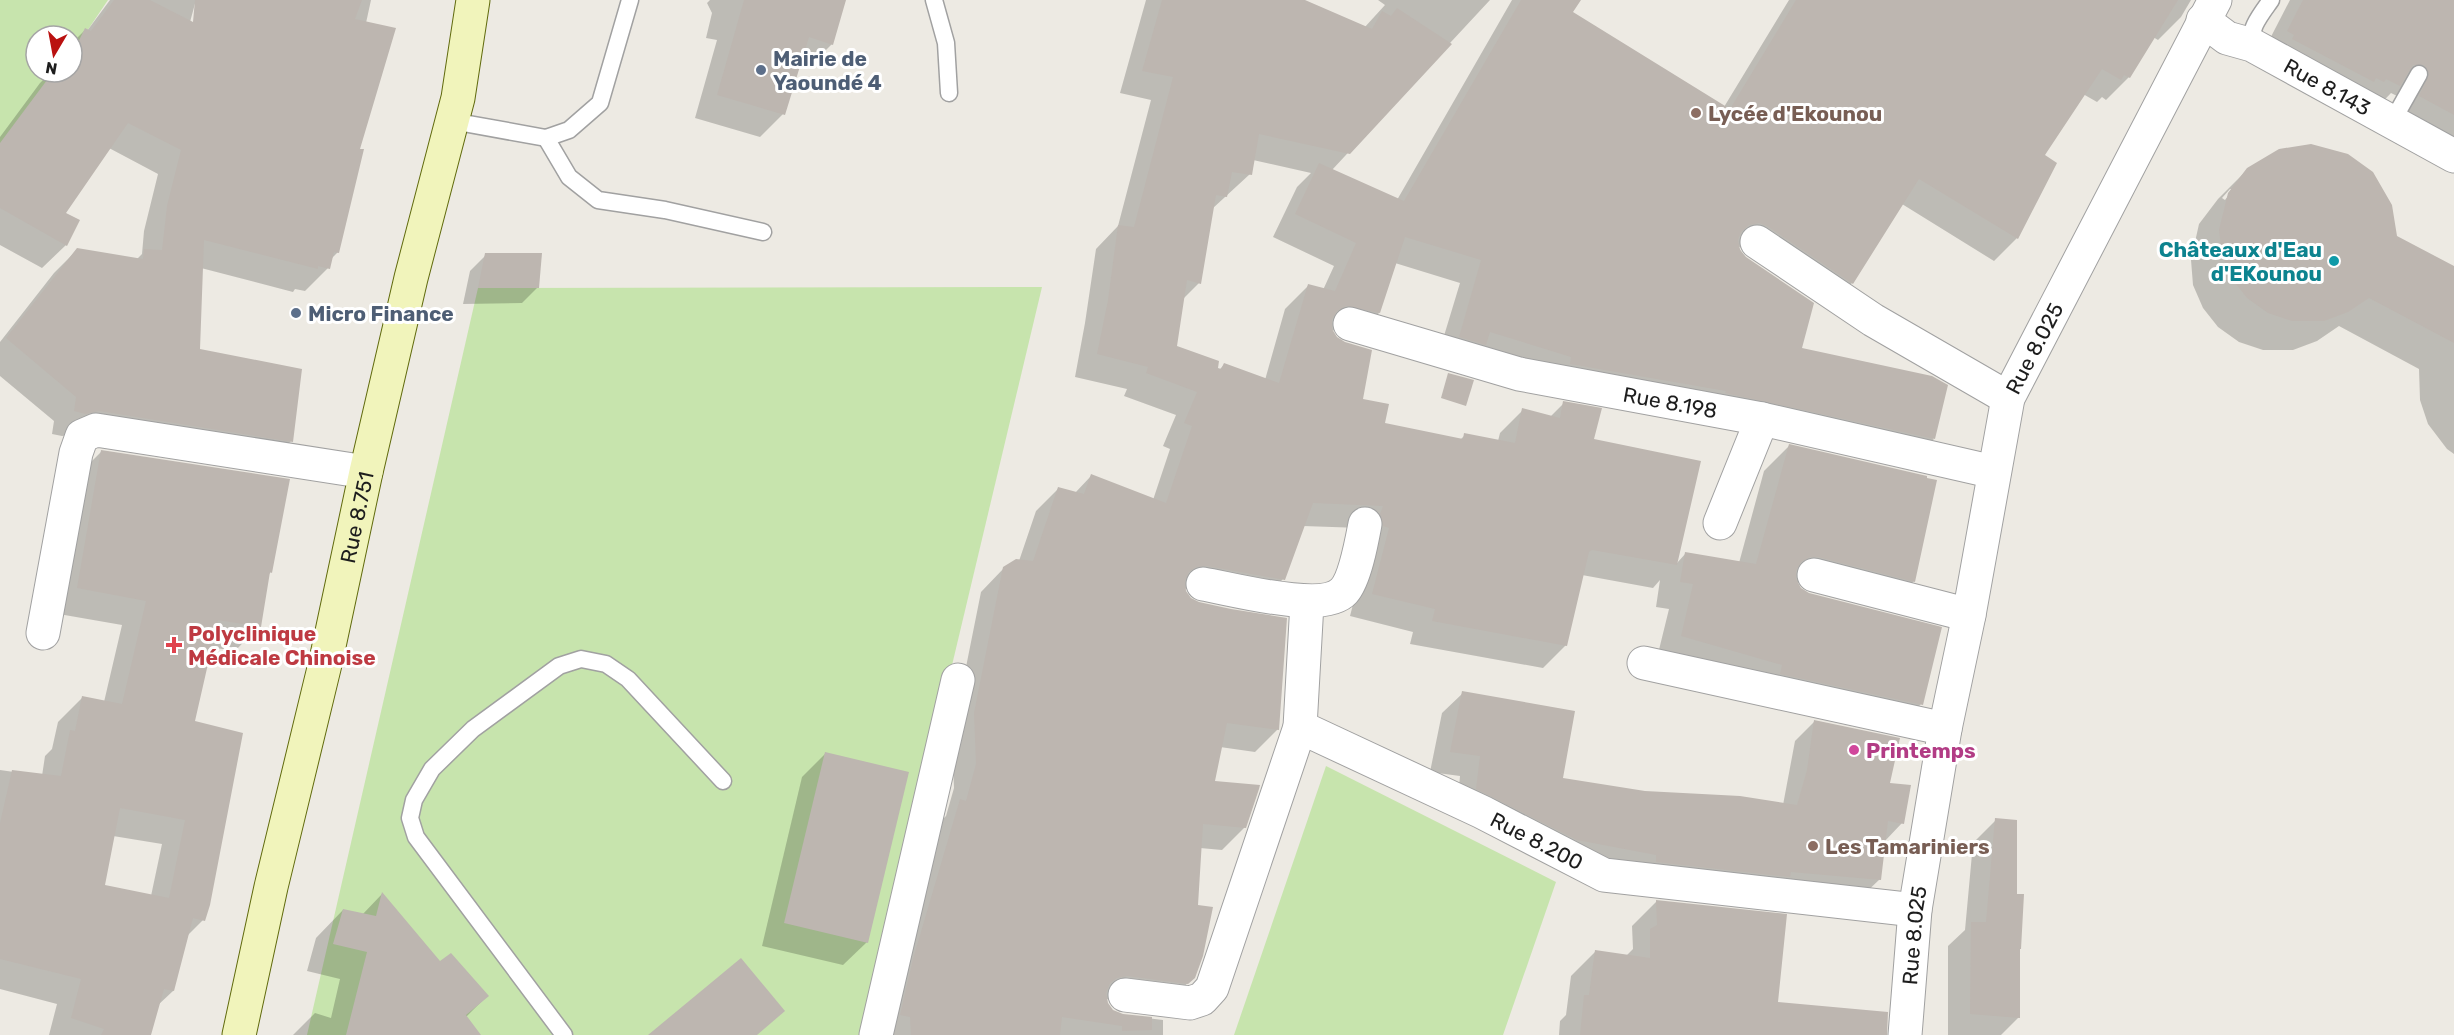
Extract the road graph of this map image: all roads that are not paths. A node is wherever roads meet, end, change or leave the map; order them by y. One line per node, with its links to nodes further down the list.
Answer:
1 (473, 0): 9 (main road, Rue 8.751)
2 (630, 0): 11 (lane)
3 (934, 0): 8 (lane)
4 (2271, 0): 6 (lane)
5 (2209, 10): 6 (street, Rue 8.143); 16 (street, Rue 8.025)
6 (2252, 45): 10 (street, Rue 8.143)
7 (2419, 74): 10 (lane)
8 (950, 93)
9 (452, 121): 11 (lane); 18 (main road, Rue 8.751)
10 (2391, 122): 12 (street, Rue 8.143)
11 (546, 138): 13 (lane)
12 (2454, 156)
13 (763, 232)
14 (1757, 242): 16 (street)
15 (1350, 324): 17 (street, Rue 8.198)
16 (2008, 398): 19 (street, Rue 8.025)
17 (1762, 419): 19 (street, Rue 8.198); 20 (street)
18 (366, 472): 26 (street); 34 (main road, Rue 8.751)
19 (1994, 472): 25 (street, Rue 8.025)
20 (1720, 523)
21 (1365, 524): 24 (street)
22 (1814, 575): 25 (street)
23 (1203, 584): 24 (street)
24 (1307, 603): 29 (street)
25 (1969, 615): 30 (street, Rue 8.025)
26 (43, 633)
27 (1644, 663): 30 (street)
28 (958, 680): 36 (street)
29 (1300, 727): 32 (street, Rue 8.200); 33 (street)
30 (1945, 729): 32 (street, Rue 8.025)
31 (723, 781): 35 (lane)
32 (1915, 910): 37 (street, Rue 8.025)
33 (1125, 995)
34 (239, 1035)
35 (564, 1035)
36 (876, 1035)
37 (1905, 1035)

